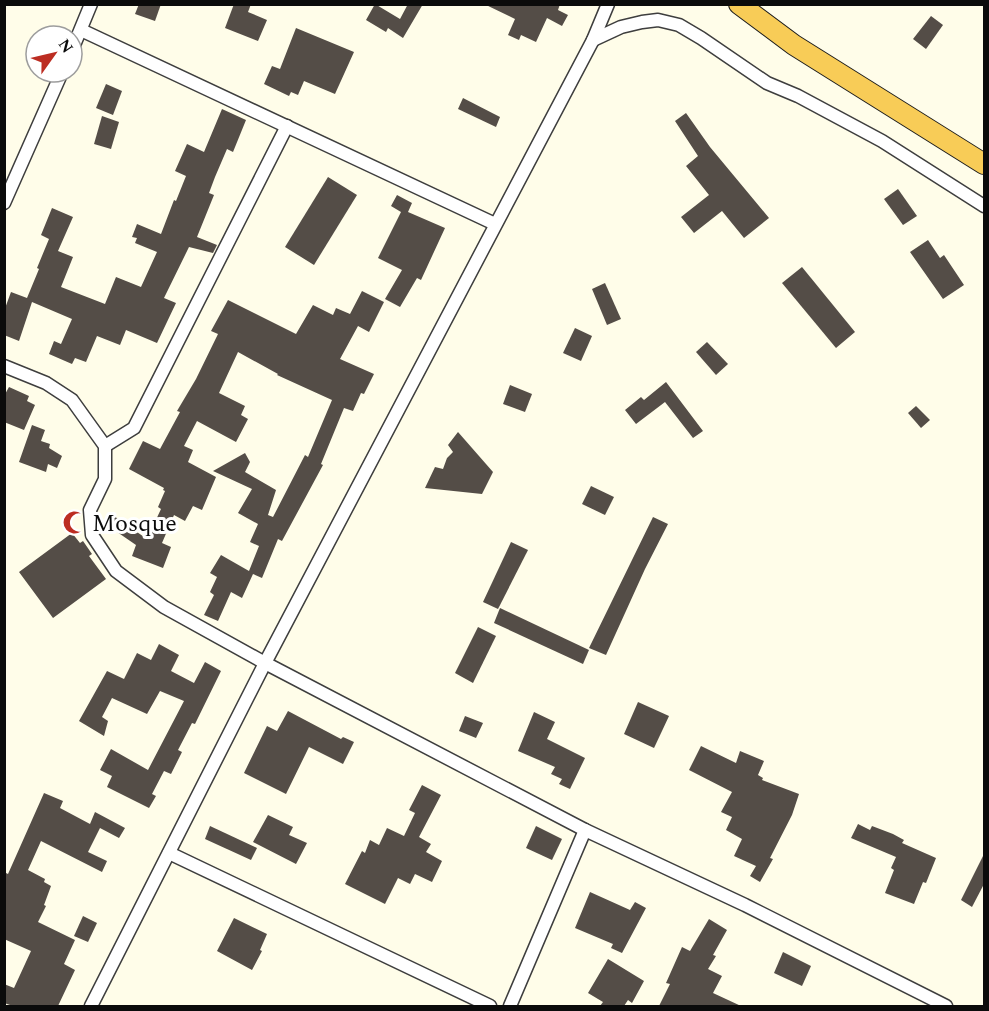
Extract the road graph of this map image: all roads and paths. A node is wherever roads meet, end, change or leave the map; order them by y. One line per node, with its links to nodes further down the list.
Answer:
1 (91, 4): 4 (street)
2 (608, 4): 6 (street)
3 (739, 4): 9 (highway)
4 (83, 24)
5 (84, 31): 8 (street)
6 (593, 39): 11 (street); 12 (street)
7 (57, 84): 10 (street)
8 (287, 126): 12 (street); 14 (street)
9 (984, 164)
10 (4, 203)
11 (984, 206)
12 (495, 224): 15 (street)
13 (4, 366): 14 (street)
14 (105, 446): 15 (street)
15 (265, 663): 16 (street); 17 (street)
16 (585, 830): 20 (street); 21 (street)
17 (169, 853): 18 (street); 19 (street)
18 (91, 1006)
19 (490, 1006)
20 (510, 1006)
21 (946, 1006)

